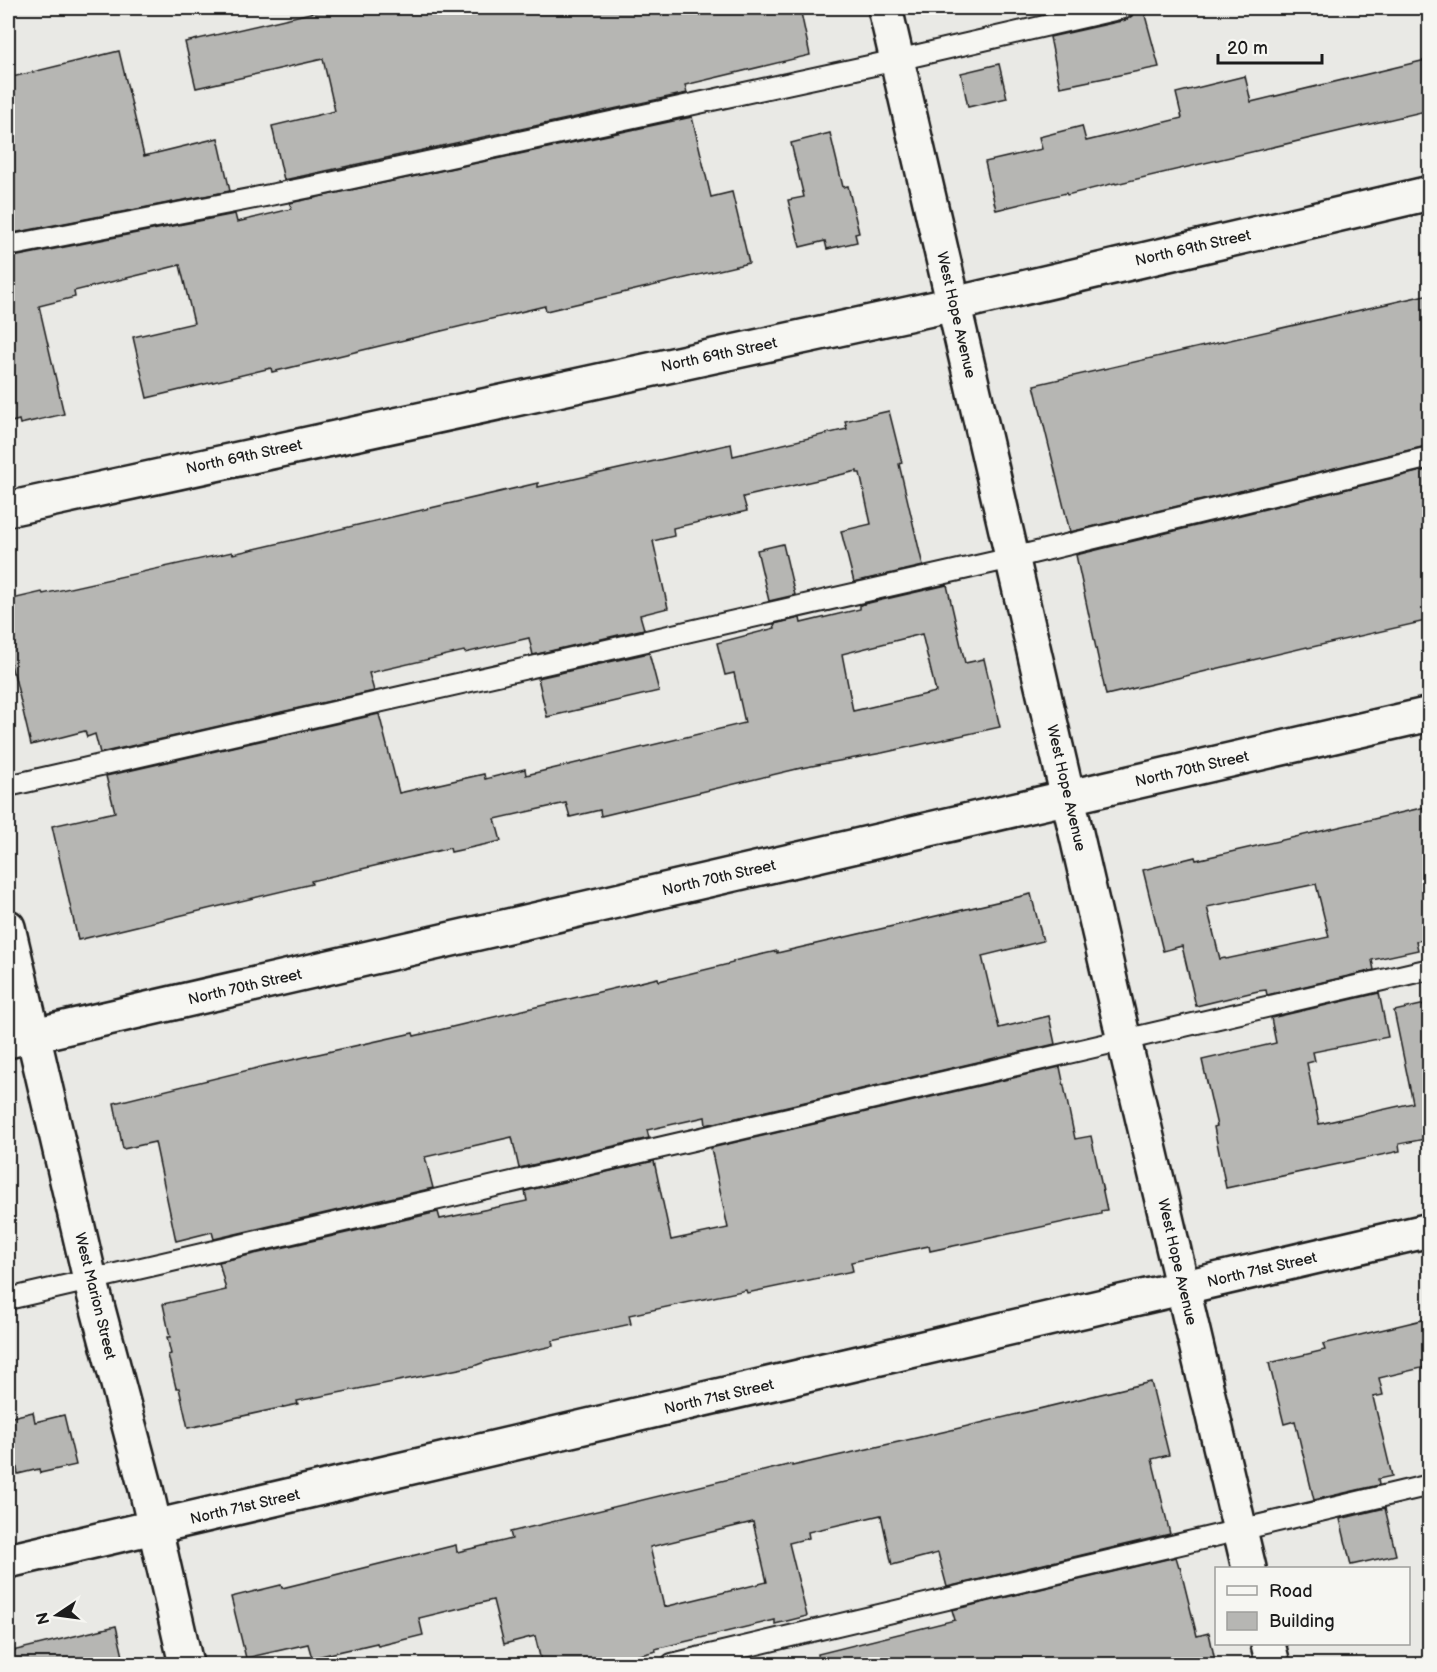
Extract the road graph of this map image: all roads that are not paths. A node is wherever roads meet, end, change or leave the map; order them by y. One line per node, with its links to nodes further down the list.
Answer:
1 (885, 8): 3 (street, West Hope Avenue)
2 (1123, 8): 3 (lane)
3 (897, 60): 5 (lane); 6 (street, West Hope Avenue)
4 (1430, 193): 6 (street, North 69th Street)
5 (8, 246)
6 (954, 304): 8 (street, North 69th Street); 9 (street, West Hope Avenue)
7 (1430, 457): 9 (lane)
8 (8, 509)
9 (1012, 558): 11 (lane); 12 (street, West Hope Avenue)
10 (1430, 714): 12 (street, North 70th Street)
11 (8, 786)
12 (1068, 798): 15 (street, North 70th Street); 16 (street, West Hope Avenue)
13 (8, 927): 15 (street, West Marion Street)
14 (1430, 969): 16 (lane)
15 (20, 1038): 18 (street, West Marion Street)
16 (1124, 1040): 18 (lane); 19 (street, West Hope Avenue)
17 (1430, 1230): 19 (street, North 71st Street)
18 (90, 1279): 20 (lane); 22 (street, West Marion Street)
19 (1183, 1289): 22 (street, North 71st Street); 23 (street, West Hope Avenue)
20 (8, 1299)
21 (1430, 1485): 23 (lane)
22 (155, 1528): 24 (street, North 71st Street); 27 (street, West Marion Street)
23 (1240, 1529): 25 (street, West Hope Avenue); 28 (lane)
24 (8, 1561)
25 (1249, 1567)
26 (1268, 1645): 29 (street)
27 (186, 1665)
28 (672, 1665)
29 (1273, 1665)

